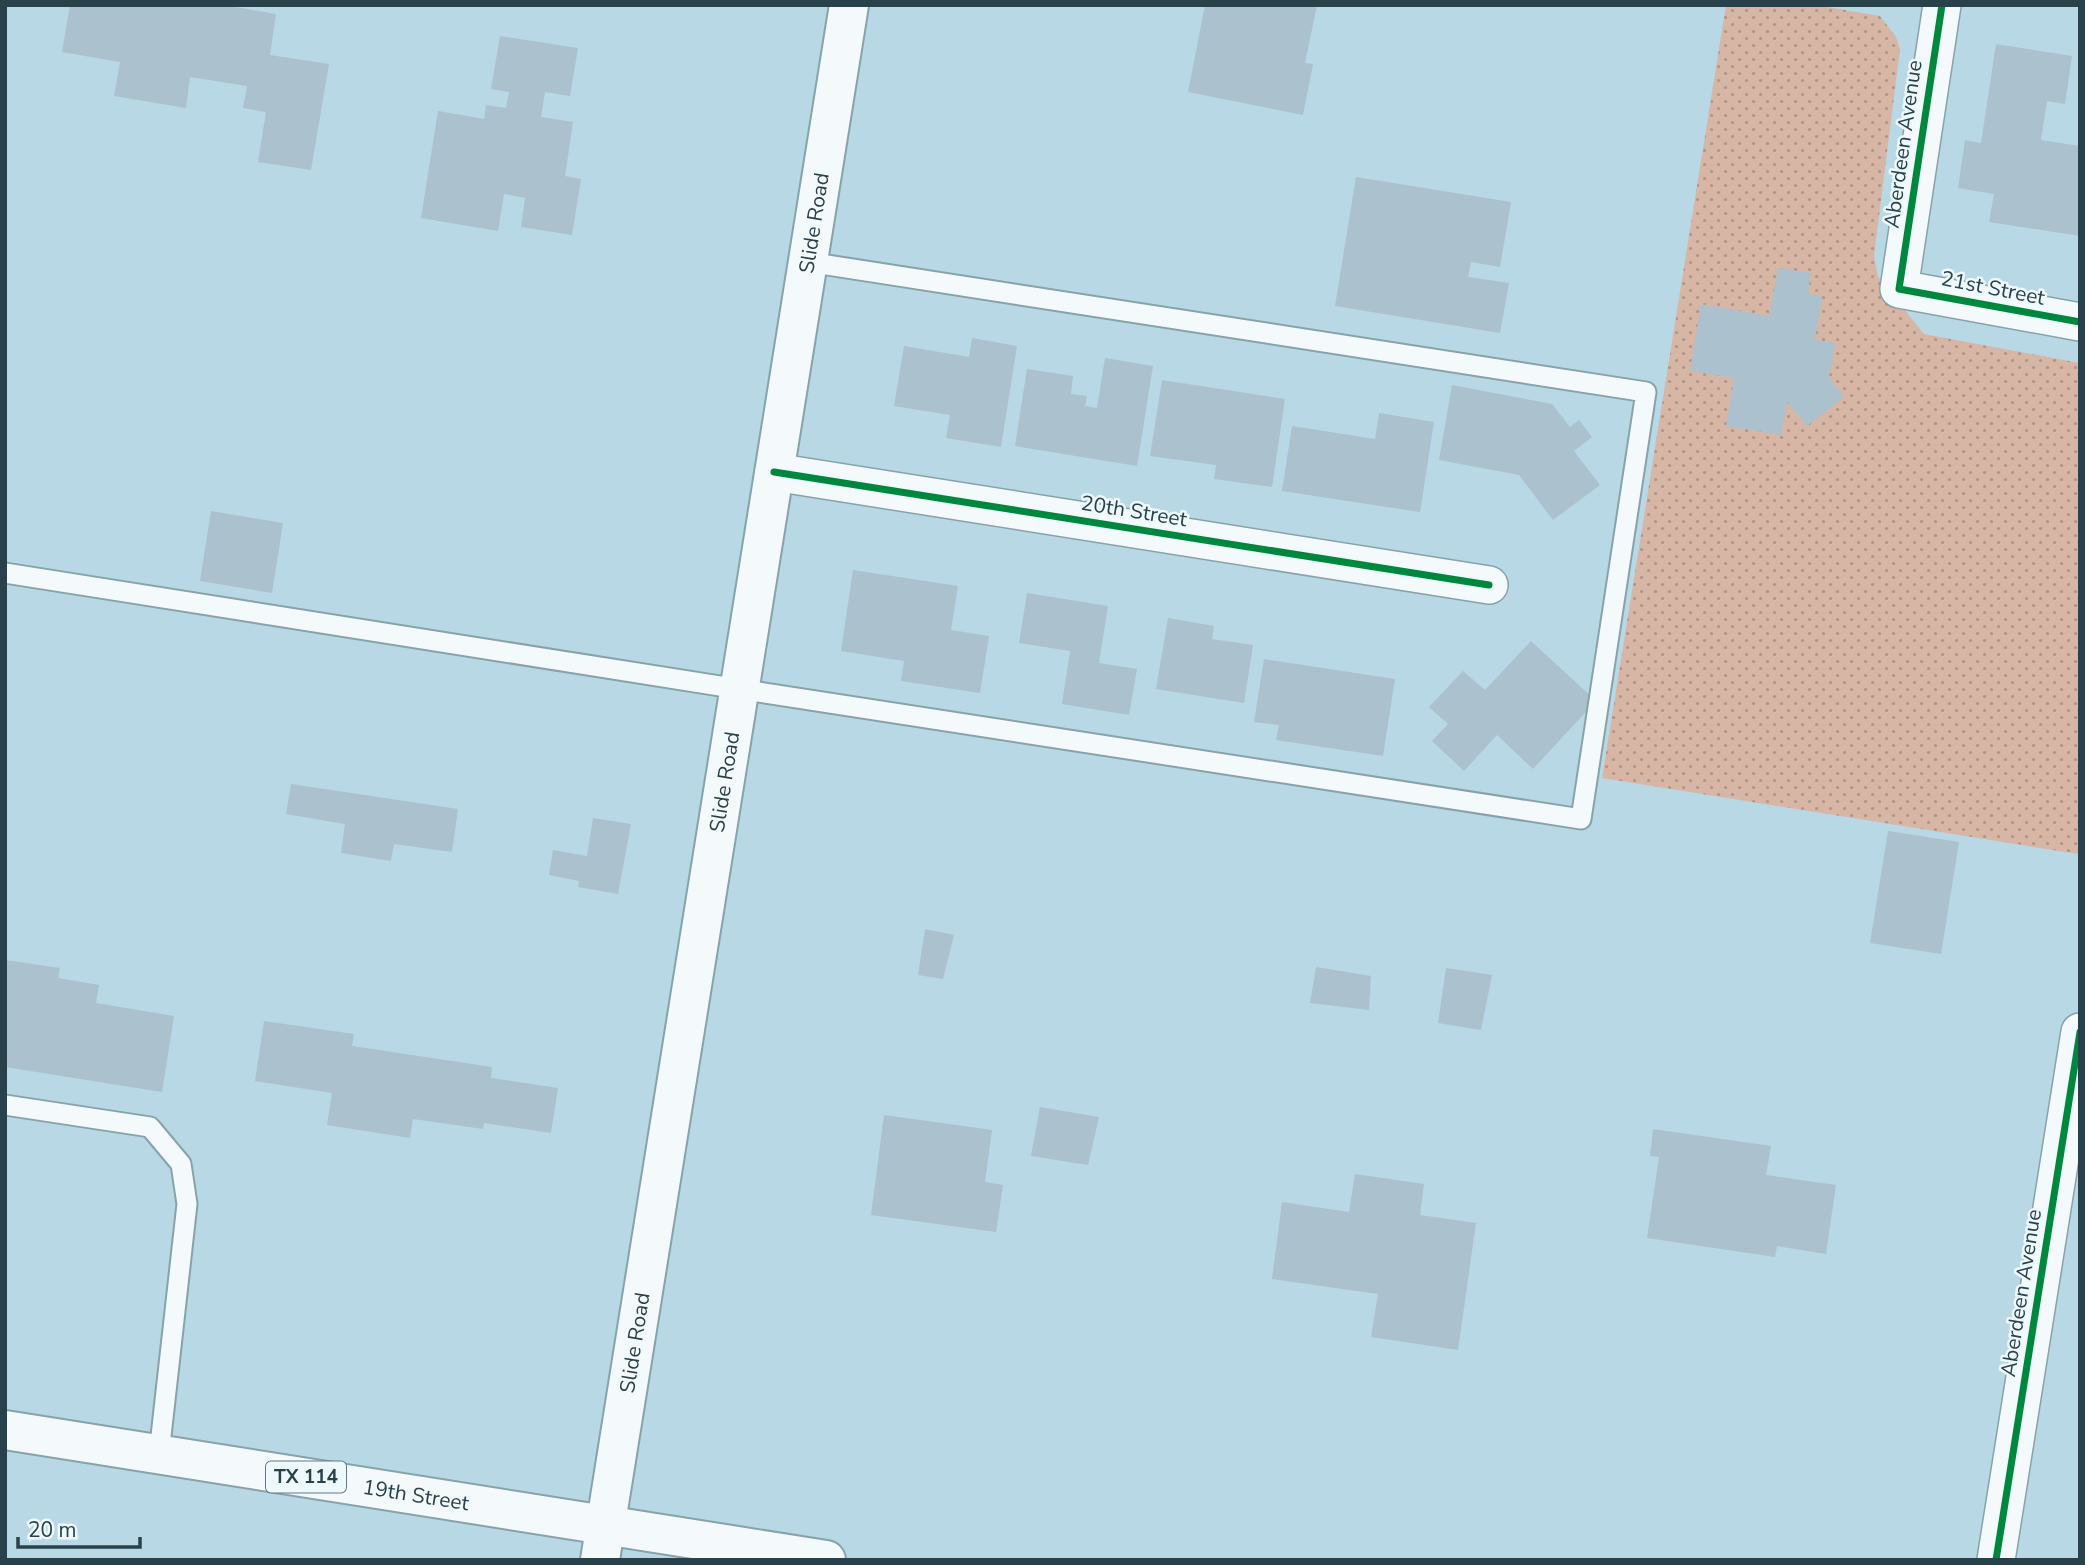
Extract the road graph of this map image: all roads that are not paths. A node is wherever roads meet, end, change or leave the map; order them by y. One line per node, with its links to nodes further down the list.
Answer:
1 (849, 5): 3 (main road, Slide Road)
2 (1942, 5): 4 (street, Aberdeen Avenue)
3 (808, 262): 6 (main road, Slide Road); 9 (lane)
4 (1899, 289): 5 (street, 21st Street)
5 (2080, 322)
6 (774, 472): 8 (street, 20th Street); 9 (main road, Slide Road)
7 (5, 573): 9 (lane)
8 (1489, 586)
9 (739, 690): 14 (main road, Slide Road)
10 (2080, 1032): 16 (street, Aberdeen Avenue)
11 (5, 1105): 13 (lane)
12 (5, 1430): 13 (main road, 19th Street / TX 114)
13 (159, 1454): 14 (main road, 19th Street / TX 114)
14 (603, 1542): 15 (main road, 19th Street / TX 114)
15 (826, 1560)
16 (1996, 1560)

